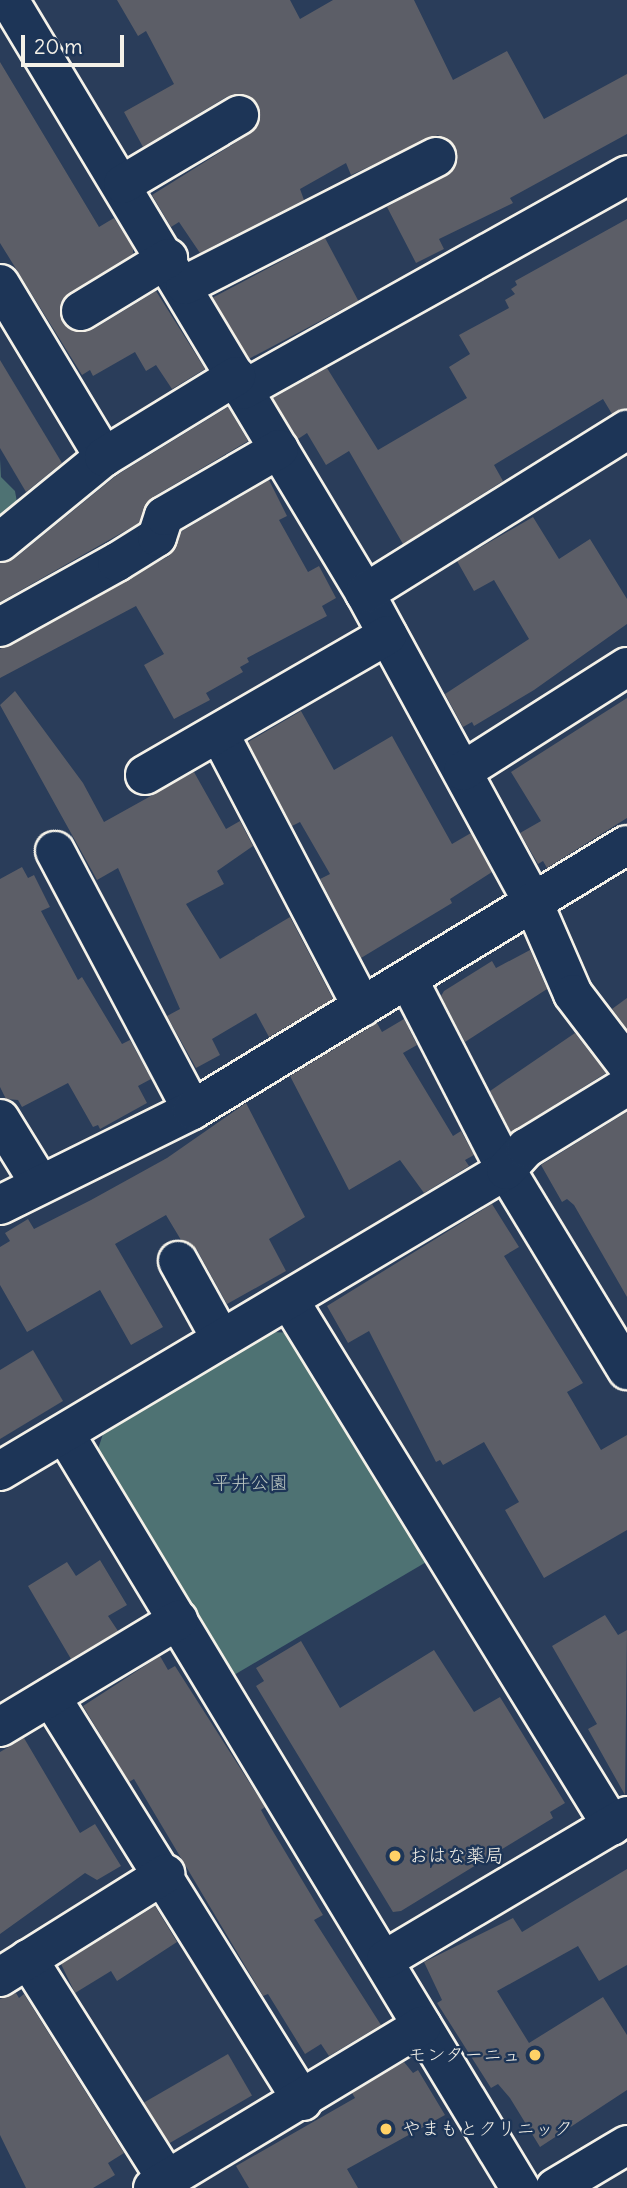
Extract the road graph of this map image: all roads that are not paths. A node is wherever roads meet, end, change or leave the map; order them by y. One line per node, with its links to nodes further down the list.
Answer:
1 (9, 0): 5 (street)
2 (239, 115): 5 (street)
3 (436, 157): 6 (street)
4 (627, 175): 9 (street)
5 (123, 184): 6 (street)
6 (176, 272): 8 (street); 9 (street)
7 (0, 284): 12 (street)
8 (81, 311)
9 (240, 383): 11 (street); 12 (street)
10 (627, 430): 14 (street)
11 (279, 449): 14 (street); 15 (street)
12 (104, 457): 13 (street)
13 (0, 542)
14 (365, 593): 16 (street)
15 (0, 627)
16 (387, 635): 18 (street); 19 (street)
17 (627, 667): 19 (street)
18 (219, 733): 20 (street); 25 (street)
19 (463, 771): 23 (street)
20 (145, 775)
21 (627, 845): 23 (street)
22 (55, 851): 28 (street)
23 (533, 902): 24 (street); 26 (street)
24 (409, 981): 25 (street); 30 (street)
25 (362, 1007): 28 (street)
26 (627, 1065)
27 (627, 1086): 30 (street)
28 (192, 1110): 31 (street)
29 (0, 1119): 31 (street)
30 (506, 1170): 34 (street); 36 (street)
31 (40, 1184): 32 (street)
32 (0, 1205)
33 (178, 1261): 35 (street)
34 (289, 1300): 35 (street); 42 (street)
35 (221, 1339): 37 (street)
36 (627, 1370)
37 (65, 1434): 38 (street); 39 (street)
38 (0, 1471)
39 (178, 1620): 40 (street); 44 (street)
40 (51, 1696): 41 (street); 43 (street)
41 (0, 1727)
42 (619, 1821): 44 (street)
43 (165, 1874): 45 (street); 47 (street)
44 (386, 1959): 46 (street)
45 (14, 1968): 49 (street)
46 (422, 2026): 47 (street); 50 (street)
47 (302, 2101): 49 (street)
48 (627, 2145): 51 (street)
49 (160, 2184)
50 (520, 2188)
51 (555, 2188)

